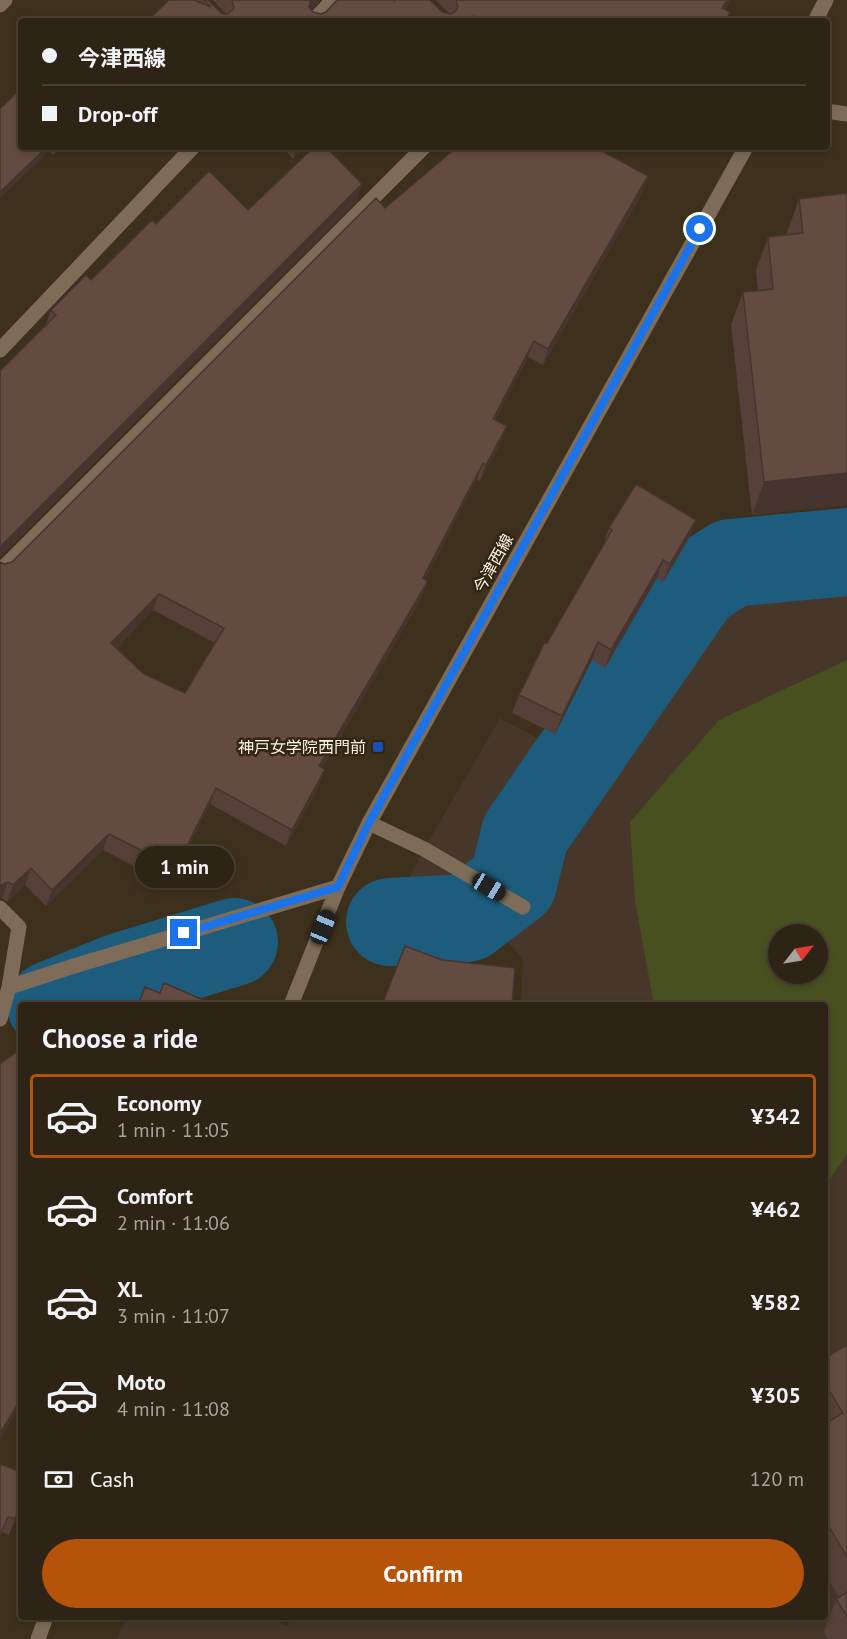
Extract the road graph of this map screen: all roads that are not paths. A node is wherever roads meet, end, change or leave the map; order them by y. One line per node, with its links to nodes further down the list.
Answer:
1 (5, 0): 4 (street)
2 (333, 0): 5 (street)
3 (826, 0): 6 (street)
4 (0, 5)
5 (316, 18)
6 (817, 18)
7 (830, 112): 8 (street)
8 (847, 114)
9 (190, 150): 12 (street)
10 (421, 150): 13 (street)
11 (744, 150): 14 (street, 今津西線)
12 (0, 350)
13 (0, 571)
14 (369, 823): 15 (street, 今津西線); 16 (street)
15 (338, 887): 18 (street); 19 (street, 今津西線)
16 (523, 907)
17 (0, 908): 18 (street)
18 (9, 987): 20 (street)
19 (292, 1002)
20 (0, 1019)
21 (45, 1620): 22 (street)
22 (38, 1639)

